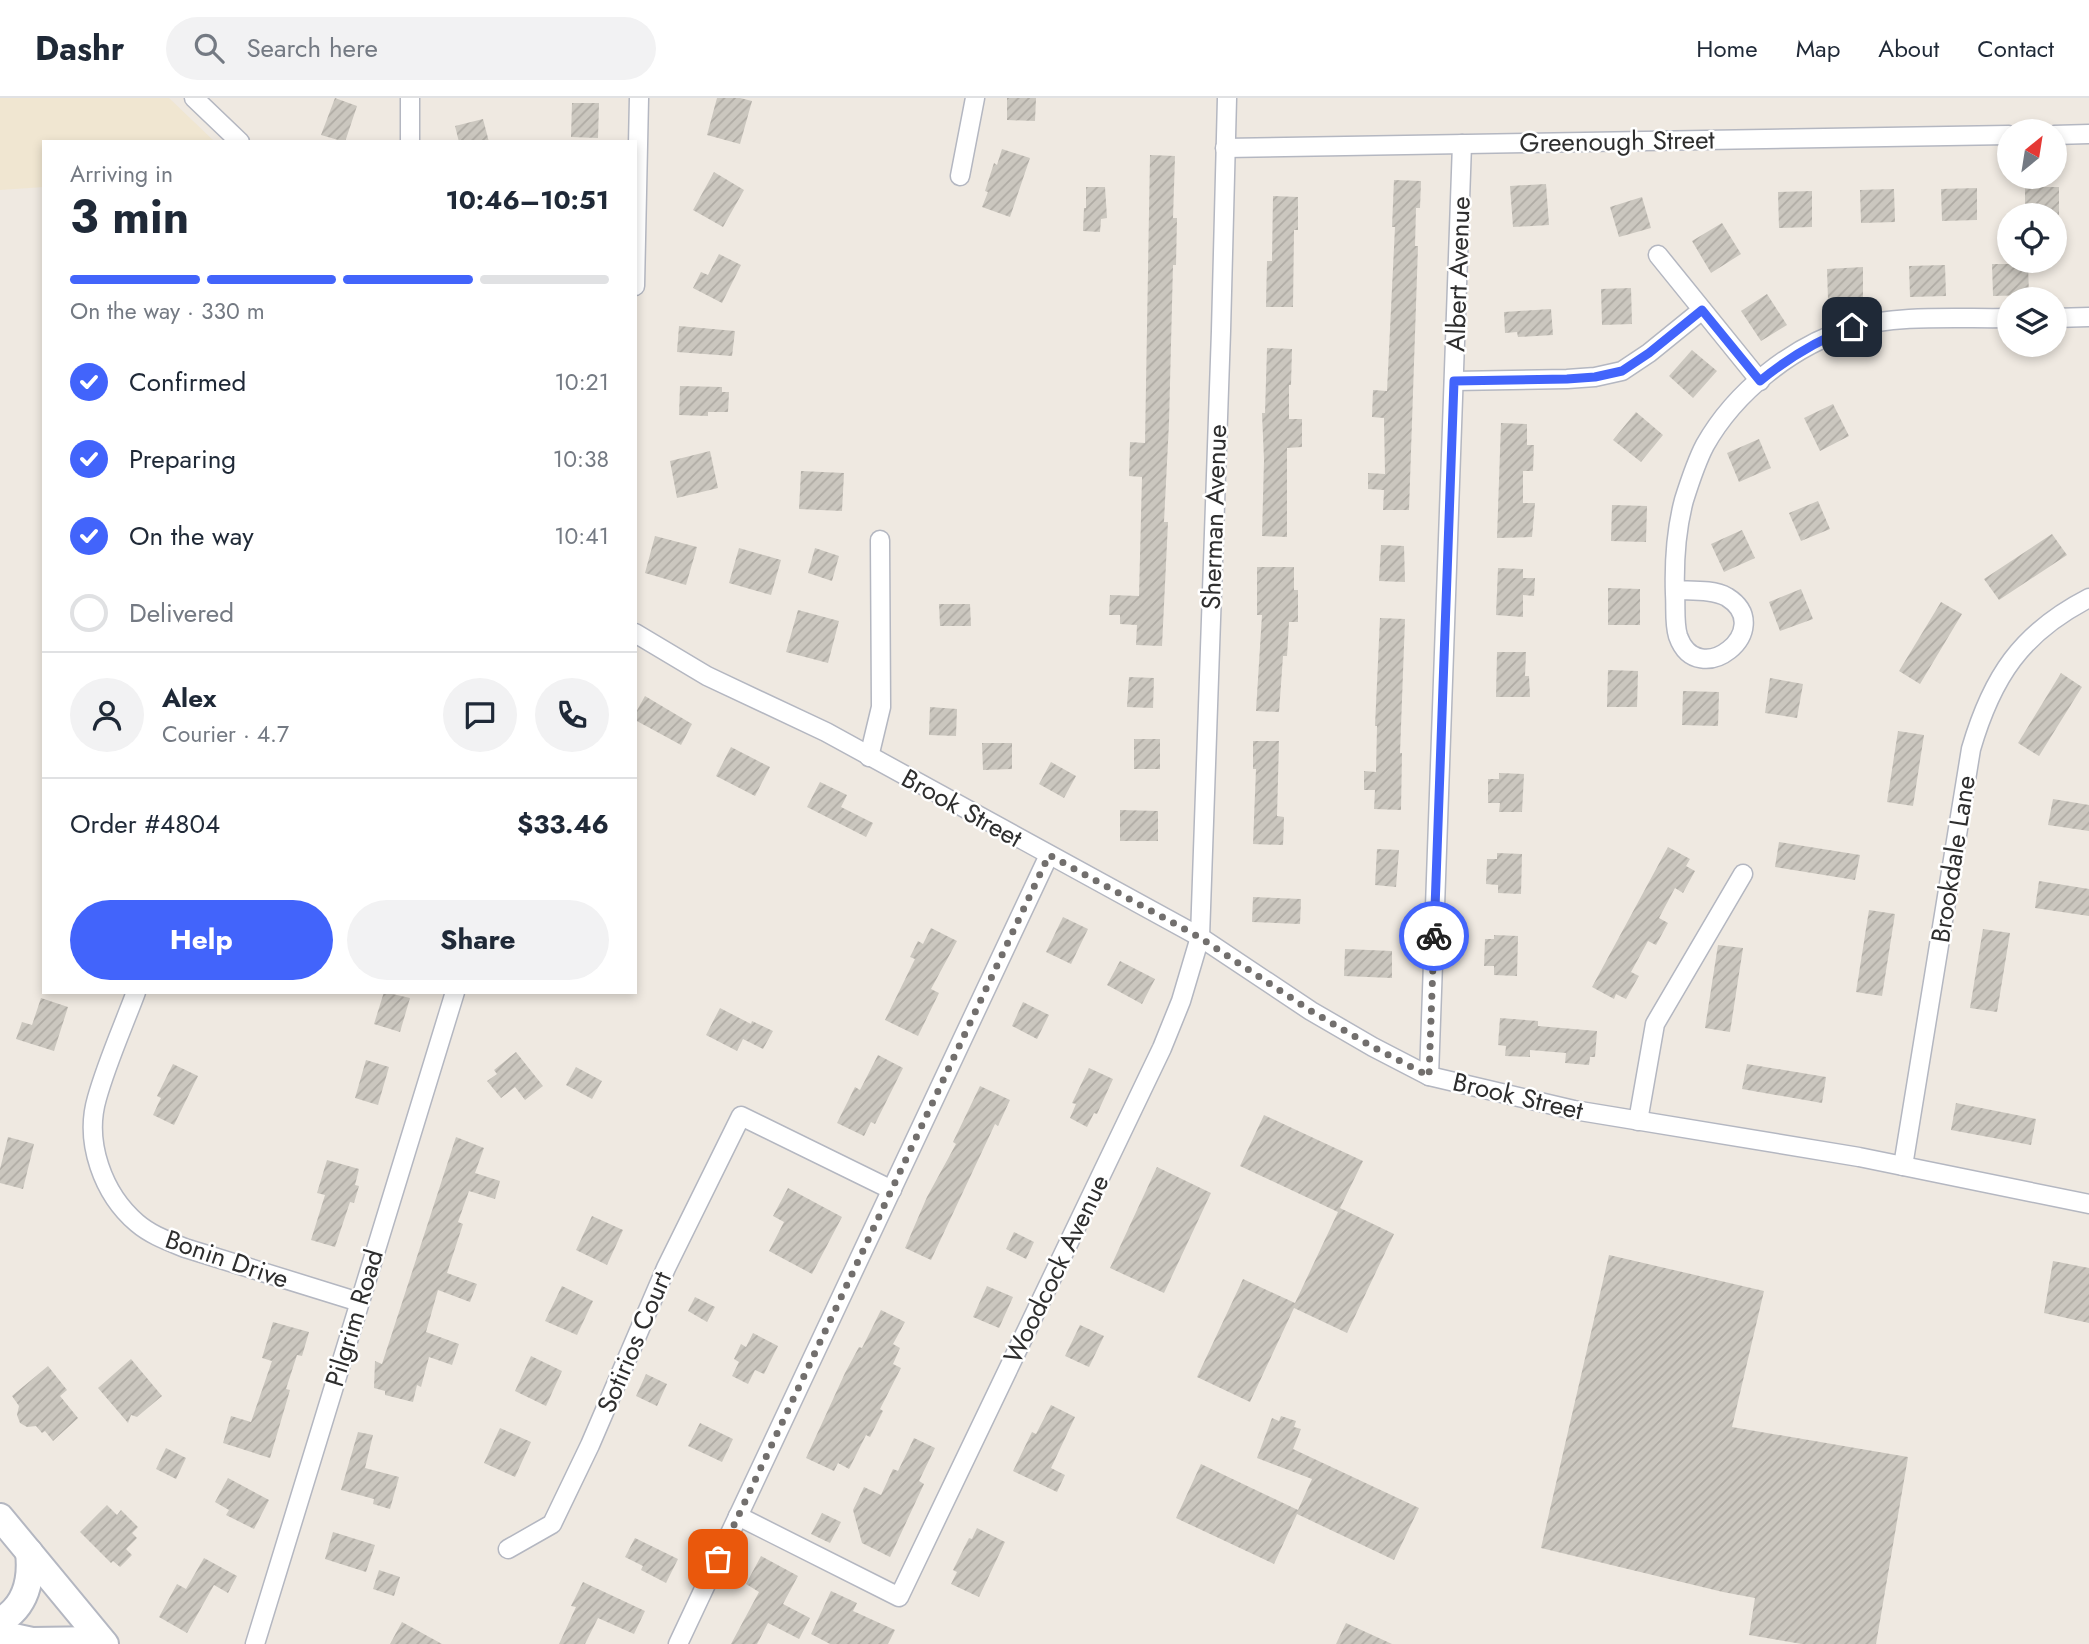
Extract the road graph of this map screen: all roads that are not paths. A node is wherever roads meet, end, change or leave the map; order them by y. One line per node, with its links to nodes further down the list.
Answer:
1 (194, 98): 9 (street)
2 (410, 98): 10 (street)
3 (639, 98): 14 (street)
4 (975, 98): 13 (street)
5 (1227, 98): 12 (street, Sherman Avenue)
6 (2089, 134): 8 (street)
7 (1997, 135): 11 (street, Greenough Street)
8 (2067, 135)
9 (238, 140)
10 (410, 140)
11 (1462, 144): 12 (street, Greenough Street); 20 (street, Albert Avenue)
12 (1225, 148): 29 (street, Sherman Avenue)
13 (960, 176)
14 (637, 192)
15 (1658, 255): 16 (street)
16 (1702, 310): 20 (street); 21 (street)
17 (2089, 317): 19 (street)
18 (1997, 318): 21 (street)
19 (2067, 318)
20 (1454, 381): 32 (street, Albert Avenue)
21 (1760, 381): 23 (street)
22 (880, 540): 26 (street)
23 (1675, 590): 23 (street)
24 (2089, 598): 34 (street, Brookdale Lane)
25 (637, 634): 26 (street, Brook Street)
26 (869, 757): 27 (street, Brook Street)
27 (1049, 855): 29 (street, Brook Street); 35 (street)
28 (1743, 874): 33 (street)
29 (1199, 937): 32 (street, Brook Street); 38 (street, Woodcock Avenue)
30 (135, 994): 37 (street, Bonin Drive)
31 (454, 994): 37 (street, Pilgrim Road)
32 (1429, 1076): 33 (street, Brook Street)
33 (1639, 1121): 34 (street, Brook Street)
34 (1903, 1166): 36 (street, Brook Street)
35 (892, 1190): 38 (street); 40 (street, Sotirios Court)
36 (2089, 1204)
37 (359, 1302): 45 (street, Pilgrim Road)
38 (738, 1516): 46 (street)
39 (0, 1517): 41 (main road)
40 (508, 1549)
41 (29, 1552): 42 (main road); 44 (main road)
42 (0, 1621)
43 (0, 1634): 44 (main road)
44 (103, 1642)
45 (256, 1644)
46 (678, 1644)

